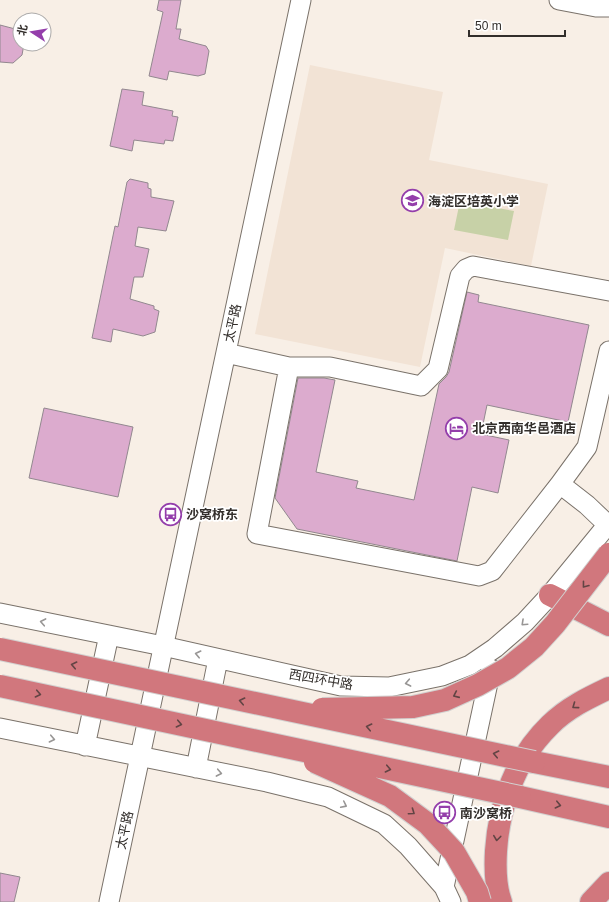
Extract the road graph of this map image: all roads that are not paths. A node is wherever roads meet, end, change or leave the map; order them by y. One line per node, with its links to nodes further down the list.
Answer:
1 (301, 0): 6 (street, 太平路)
2 (559, 0): 3 (street)
3 (609, 7)
4 (609, 291): 7 (street)
5 (609, 351): 8 (street)
6 (226, 353): 7 (street); 15 (street, 太平路)
7 (290, 367): 8 (street)
8 (560, 484): 9 (street)
9 (608, 524): 11 (street, 西四环中路)
10 (609, 554): 21 (highway, one-way to 21, bridge)
11 (550, 595): 13 (highway); 16 (street, 西四环中路, one-way to 16)
12 (0, 613): 14 (street, 西四环中路, one-way to 12)
13 (609, 624)
14 (109, 635): 15 (street, 西四环中路); 24 (street)
15 (163, 646): 18 (street, 西四环中路, one-way to 15); 25 (street, 太平路)
16 (496, 648): 18 (street, 西四环中路, one-way to 18); 30 (street)
17 (0, 649): 21 (highway, one-way to 17, bridge)
18 (218, 659): 26 (street)
19 (0, 686): 23 (highway, one-way to 23, bridge)
20 (609, 688): 33 (highway, one-way to 33)
21 (283, 710): 27 (highway, one-way to 21, bridge)
22 (0, 728): 24 (street, one-way to 24)
23 (277, 745): 28 (highway, one-way to 28, bridge); 32 (highway, one-way to 32, bridge)
24 (85, 746): 25 (street)
25 (140, 757): 26 (street); 31 (street, 太平路)
26 (196, 768): 30 (street, one-way to 30)
27 (609, 777)
28 (609, 817)
29 (609, 883): 34 (highway)
30 (448, 895)
31 (109, 902)
32 (480, 902)
33 (501, 902)
34 (591, 902)

